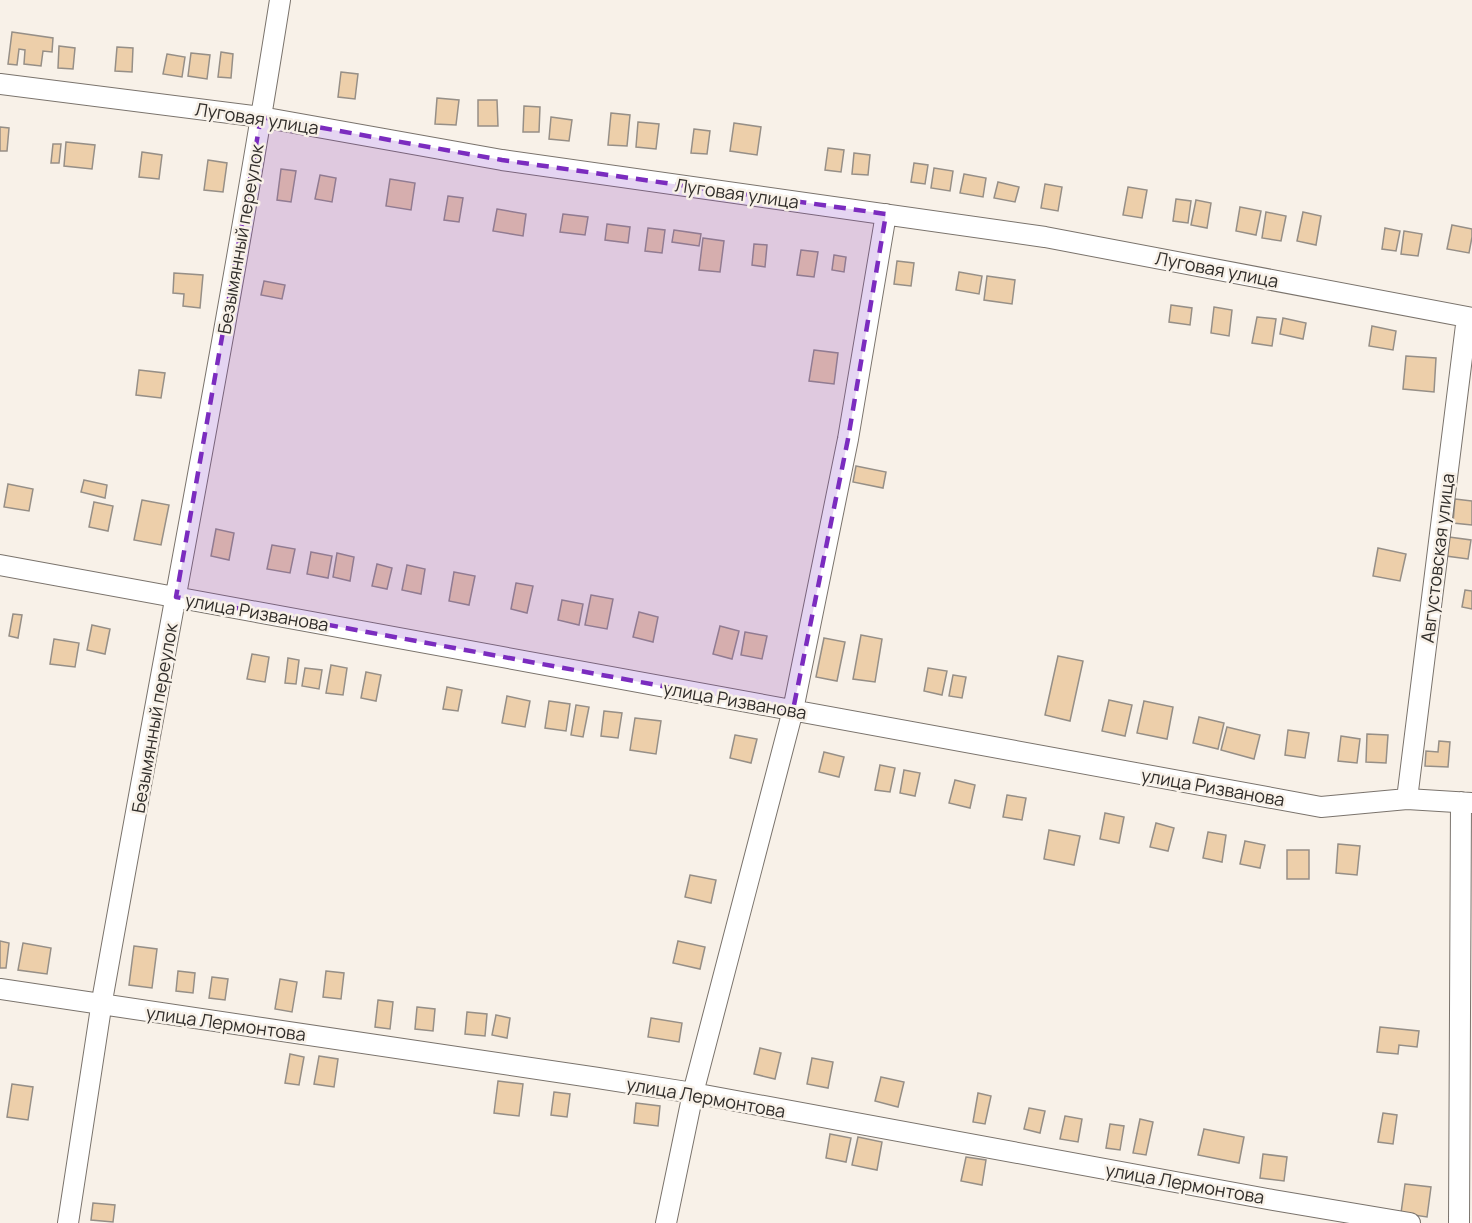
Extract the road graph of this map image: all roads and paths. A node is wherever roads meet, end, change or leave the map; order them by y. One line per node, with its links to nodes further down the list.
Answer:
1 (280, 0): 3 (street, Безымянный переулок)
2 (0, 84): 3 (street, Луговая улица)
3 (261, 117): 4 (street, Луговая улица); 7 (street, Безымянный переулок)
4 (886, 214): 5 (street, Луговая улица); 8 (street)
5 (1469, 317): 9 (street, Августовская улица)
6 (0, 565): 7 (street, улица Ризванова)
7 (176, 597): 8 (street, улица Ризванова); 12 (street, Безымянный переулок)
8 (793, 710): 9 (street, улица Ризванова); 13 (street)
9 (1407, 799): 10 (street, улица Ризванова)
10 (1467, 802): 17 (street)
11 (0, 989): 12 (street, улица Лермонтова)
12 (102, 1004): 13 (street, улица Лермонтова); 14 (street, Безымянный переулок)
13 (693, 1093): 15 (street); 16 (street, улица Лермонтова)
14 (68, 1223)
15 (666, 1223)
16 (1410, 1223)
17 (1459, 1223)

